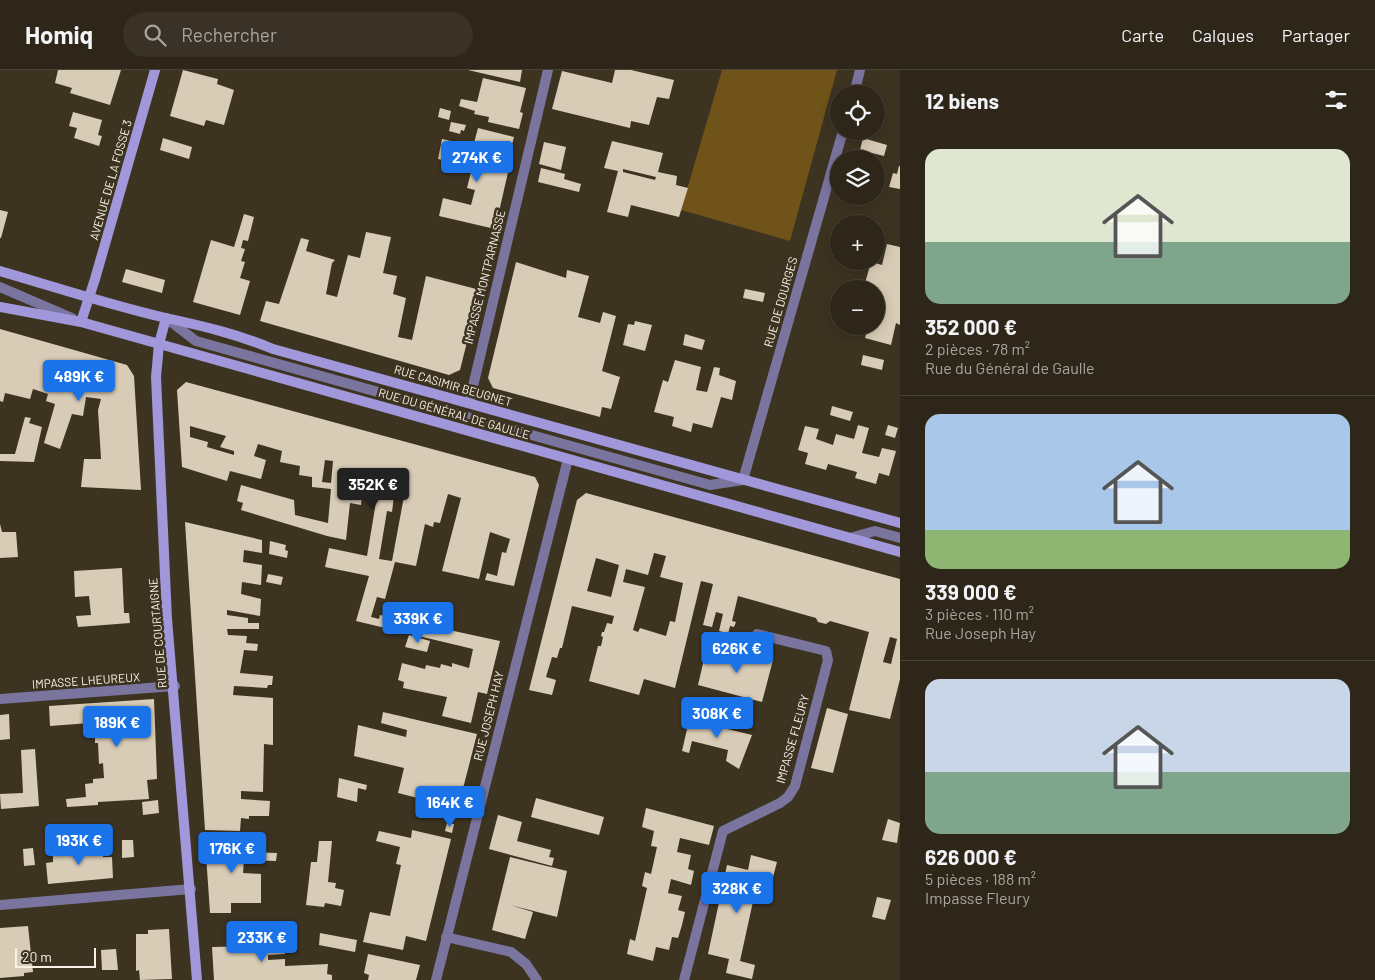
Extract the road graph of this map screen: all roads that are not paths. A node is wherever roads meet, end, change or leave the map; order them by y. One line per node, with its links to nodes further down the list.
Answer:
1 (155, 70): 8 (main road, AVENUE DE LA FOSSE 3)
2 (548, 70): 13 (street, IMPASSE MONTPARNASSE)
3 (860, 70): 4 (street)
4 (856, 85)
5 (840, 140): 15 (street, RUE DE DOURGES)
6 (0, 271): 8 (main road, RUE CASIMIR BEUGNET)
7 (0, 286): 11 (street)
8 (90, 296): 10 (main road, RUE CASIMIR BEUGNET); 11 (main road, AVENUE DE LA FOSSE 3)
9 (0, 308): 11 (main road, RUE DU GÉNÉRAL DE GAULLE)
10 (166, 318): 12 (main road, RUE DE COURTAIGNE); 13 (main road, RUE CASIMIR BEUGNET); 15 (street)
11 (81, 322): 12 (main road, RUE DU GÉNÉRAL DE GAULLE)
12 (159, 344): 14 (main road, RUE DU GÉNÉRAL DE GAULLE); 21 (main road, RUE DE COURTAIGNE)
13 (469, 403): 15 (main road, RUE CASIMIR BEUGNET)
14 (568, 459): 17 (main road, RUE DU GÉNÉRAL DE GAULLE); 25 (street, RUE JOSEPH HAY)
15 (743, 480): 16 (main road, RUE CASIMIR BEUGNET)
16 (900, 523)
17 (850, 538): 18 (street); 19 (main road, RUE DU GÉNÉRAL DE GAULLE)
18 (900, 538)
19 (900, 552)
20 (757, 634): 29 (street, IMPASSE FLEURY)
21 (174, 686): 22 (street, IMPASSE LHEUREUX); 23 (main road, RUE DE COURTAIGNE)
22 (0, 700)
23 (191, 889): 24 (street); 26 (main road, RUE DE COURTAIGNE)
24 (0, 905)
25 (446, 938): 27 (street, RUE JOSEPH HAY); 28 (street)
26 (197, 980)
27 (436, 980)
28 (537, 980)
29 (684, 980)

